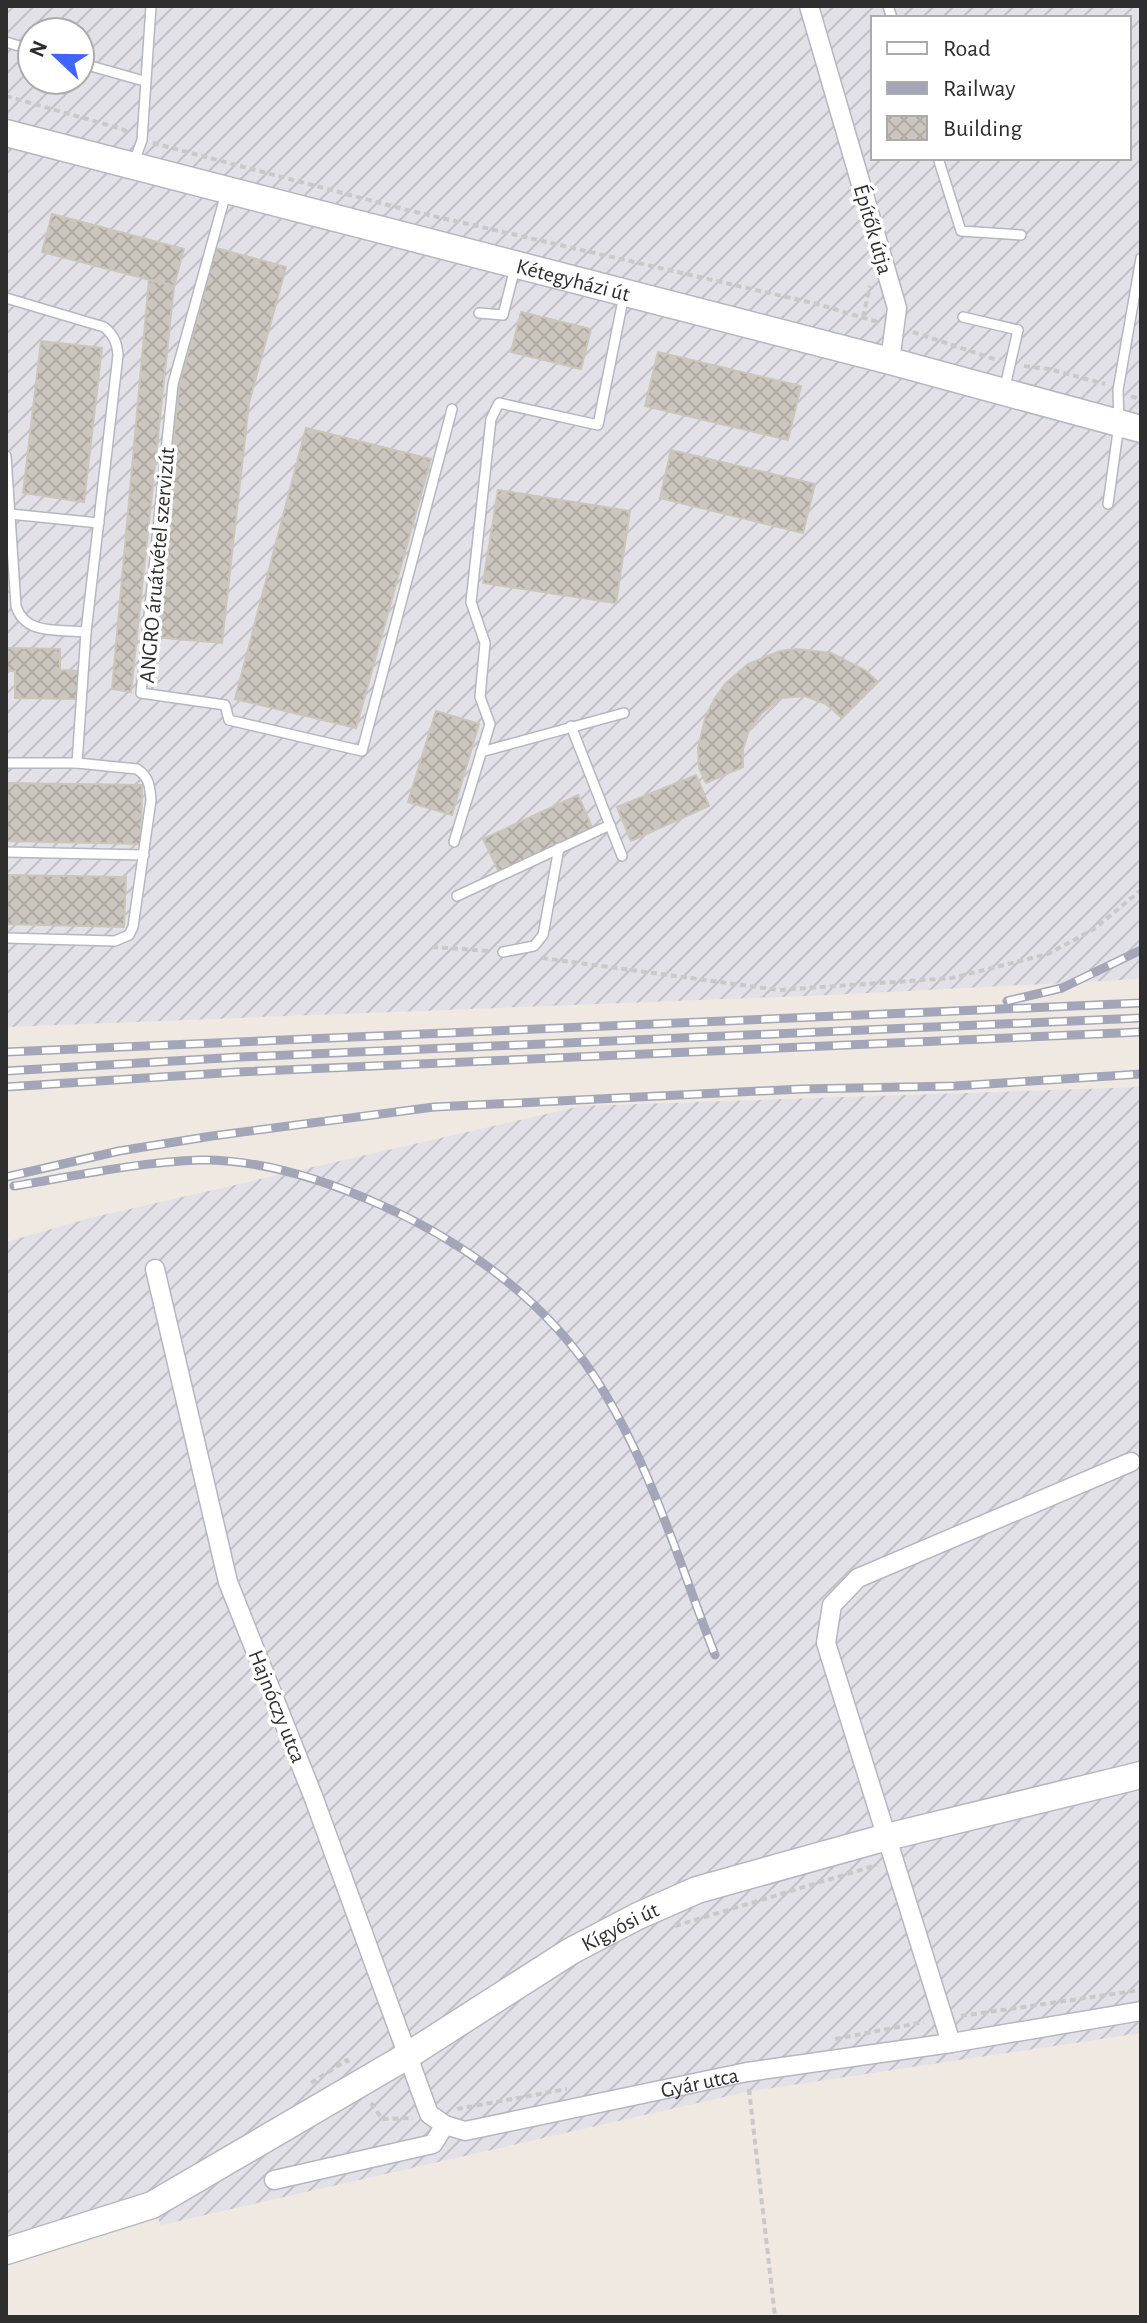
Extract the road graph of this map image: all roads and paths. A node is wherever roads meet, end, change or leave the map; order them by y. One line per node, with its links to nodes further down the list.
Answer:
1 (151, 6): 4 (lane)
2 (809, 6): 18 (street, Építők útja)
3 (96, 68): 4 (lane)
4 (144, 81): 7 (lane)
5 (6, 96): 7 (path)
6 (6, 133): 9 (main road, Kétegyházi út)
7 (142, 140): 9 (lane); 18 (path)
8 (939, 160): 11 (lane)
9 (132, 165): 10 (main road, Kétegyházi út)
10 (227, 190): 13 (main road, Kétegyházi út); 24 (lane, ANGRO áruátvétel szervizút)
11 (1021, 235)
12 (1141, 258): 21 (lane)
13 (516, 264): 14 (main road, Kétegyházi út); 16 (lane)
14 (625, 292): 19 (main road, Kétegyházi út); 33 (lane)
15 (6, 298): 29 (lane)
16 (479, 313)
17 (963, 317): 20 (lane)
18 (896, 327): 19 (street, Építők útja); 20 (path)
19 (890, 361): 22 (main road, Kétegyházi út)
20 (1010, 364): 21 (path); 22 (lane)
21 (1118, 390): 23 (path); 25 (lane)
22 (1004, 391): 25 (main road, Kétegyházi út)
23 (1141, 400)
24 (452, 409)
25 (1130, 426): 27 (lane)
26 (6, 456): 28 (lane)
27 (1108, 504)
28 (10, 514): 29 (lane); 30 (lane)
29 (99, 523): 30 (lane)
30 (86, 632): 35 (lane)
31 (624, 713): 32 (lane)
32 (571, 726): 33 (lane); 36 (lane)
33 (481, 752): 37 (lane)
34 (6, 763): 35 (lane)
35 (77, 763): 40 (lane)
36 (610, 825): 38 (lane); 41 (lane)
37 (454, 842)
38 (559, 848): 43 (lane); 46 (lane)
39 (6, 852): 40 (lane)
40 (144, 855): 44 (lane)
41 (622, 856)
42 (1141, 890): 46 (path)
43 (457, 896)
44 (6, 938)
45 (432, 947): 46 (path)
46 (503, 952)
47 (155, 1269): 57 (street, Hajnóczy utca)
48 (1131, 1462): 50 (street)
49 (1141, 1775): 50 (main road, Kígyósi út)
50 (891, 1848): 51 (path); 54 (street); 57 (main road, Kígyósi út)
51 (663, 1929)
52 (1141, 1990): 54 (path)
53 (1141, 2011): 56 (street, Gyár utca)
54 (944, 2018): 55 (path); 56 (street)
55 (835, 2039)
56 (951, 2043): 58 (street, Gyár utca)
57 (407, 2056): 61 (main road, Kígyósi út); 62 (street, Hajnóczy utca)
58 (747, 2072): 63 (street, Gyár utca); 66 (path)
59 (307, 2086): 61 (path)
60 (569, 2088): 62 (path)
61 (371, 2095): 62 (path); 65 (main road, Kígyósi út)
62 (429, 2114): 63 (street)
63 (445, 2125): 64 (street)
64 (274, 2180)
65 (6, 2251)
66 (775, 2317)

